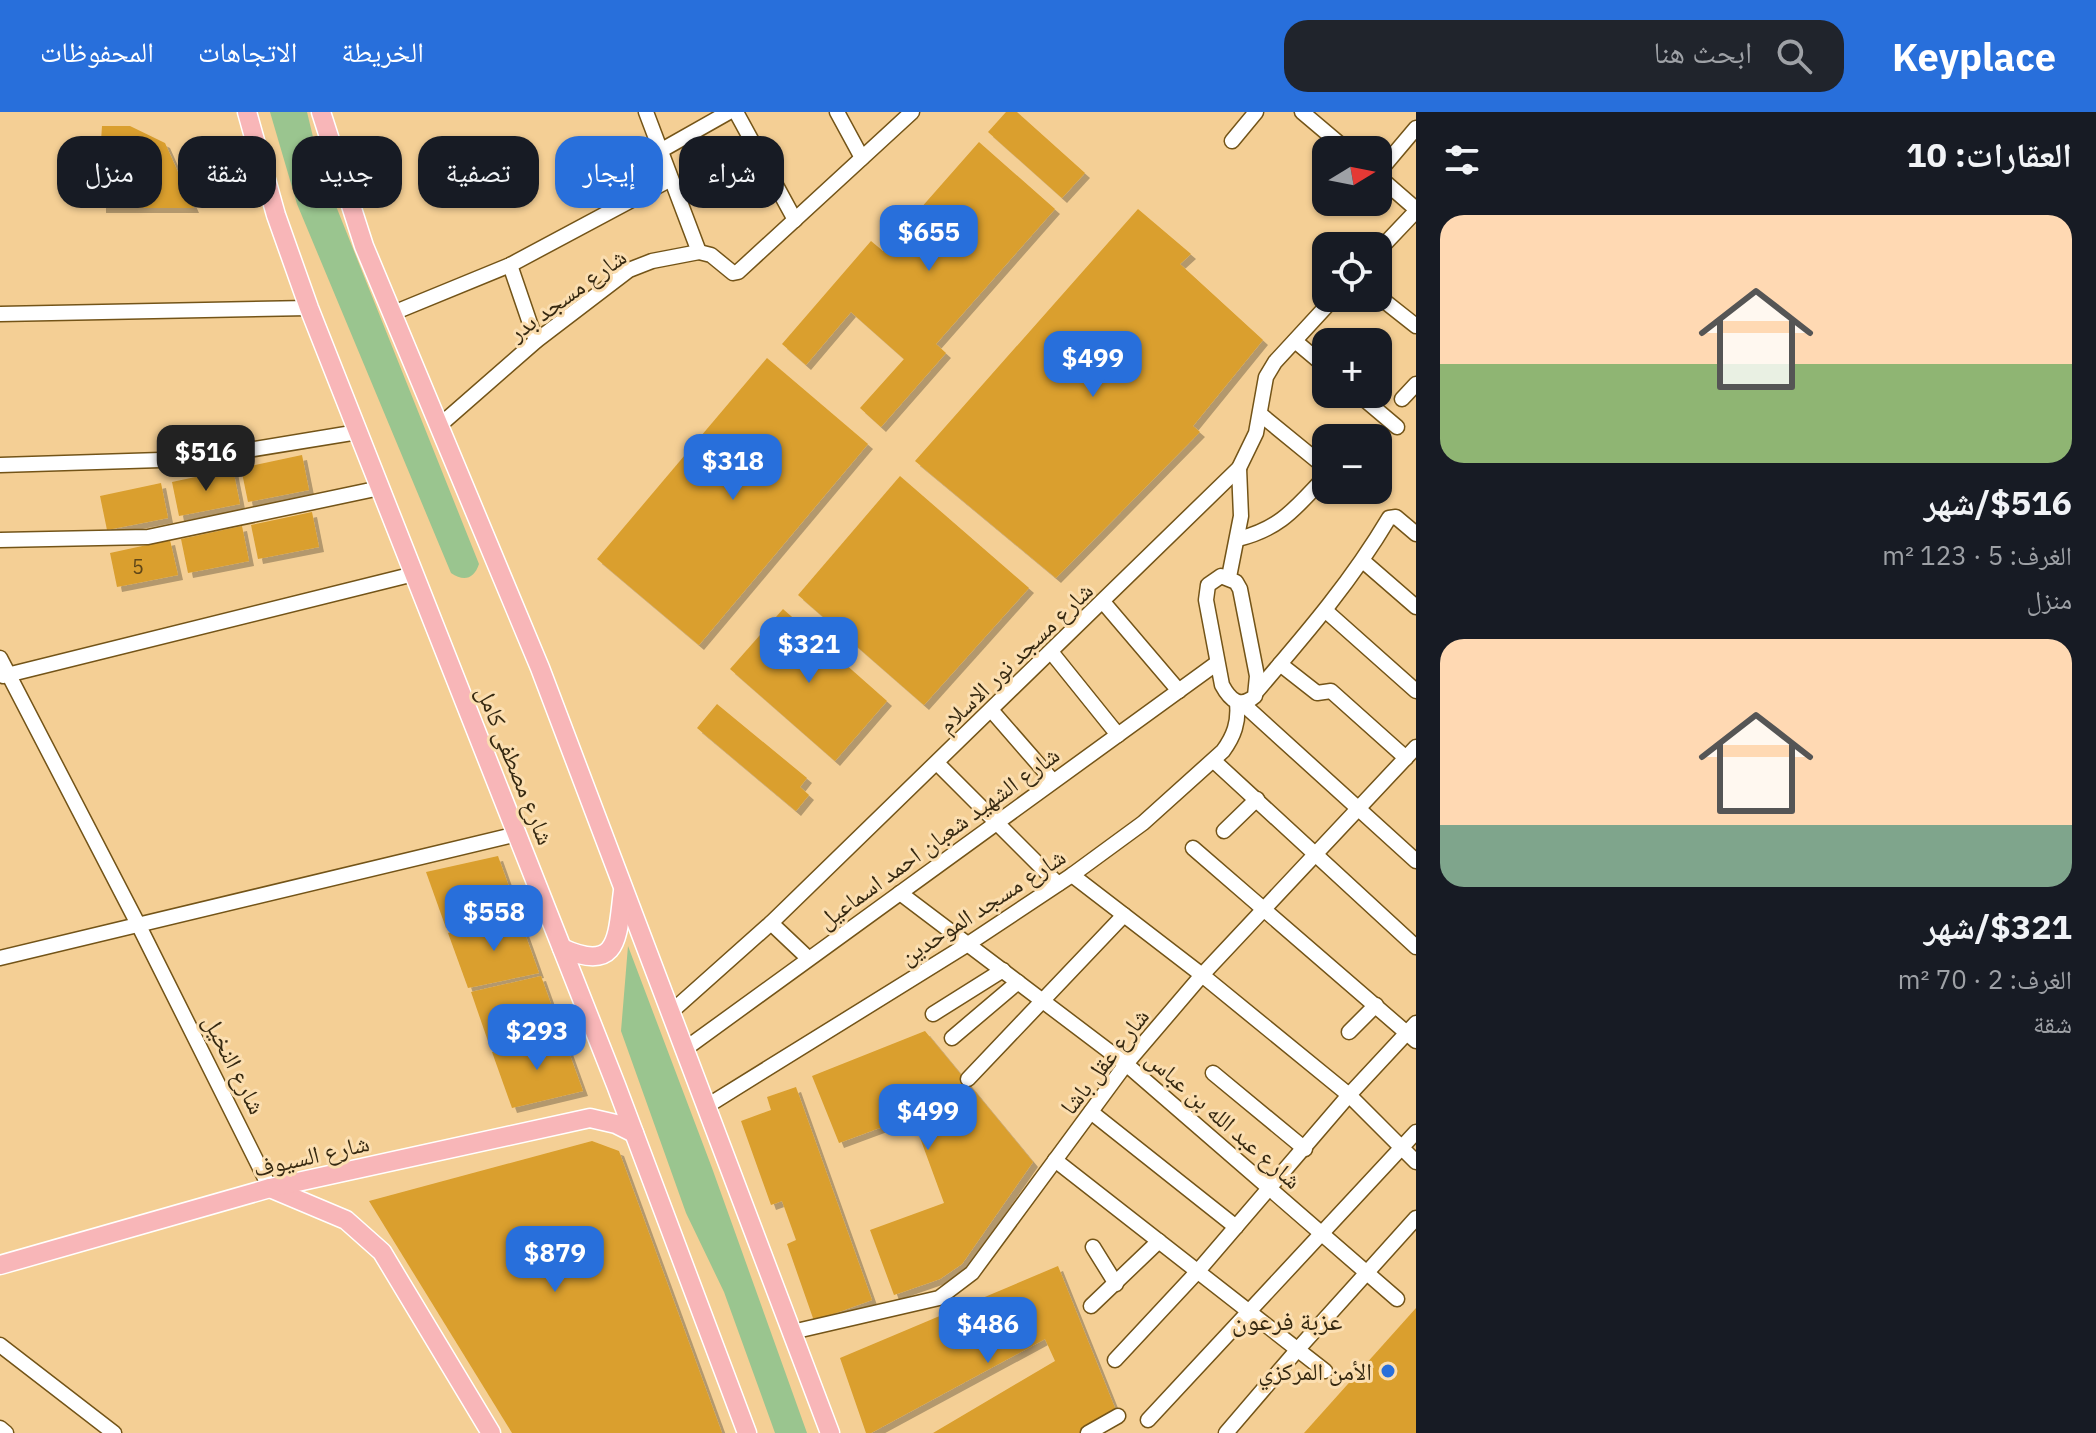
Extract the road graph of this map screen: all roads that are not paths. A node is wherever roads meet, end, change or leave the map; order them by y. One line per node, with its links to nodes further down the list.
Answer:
1 (321, 112): 28 (main road)
2 (646, 112): 11 (street)
3 (729, 112): 14 (street)
4 (736, 112): 21 (street)
5 (837, 112): 15 (street)
6 (912, 112): 15 (street)
7 (1256, 112): 13 (street)
8 (1302, 112): 12 (street)
9 (246, 114): 26 (main road, شارع مصطفى كامل)
10 (1416, 128): 16 (street)
11 (655, 136)
12 (1330, 136)
13 (1232, 141)
14 (663, 149)
15 (862, 158): 21 (street)
16 (1392, 158)
17 (663, 159): 18 (street)
18 (671, 179): 23 (street); 24 (street)
19 (1392, 188): 20 (street)
20 (1416, 210): 22 (street)
21 (795, 220): 23 (street)
22 (1392, 236)
23 (699, 252): 31 (street, شارع مسجد بدر)
24 (510, 265): 28 (street); 31 (street)
25 (1392, 307): 30 (street)
26 (309, 308): 29 (street); 40 (main road, شارع مصطفى كامل)
27 (1321, 312): 32 (street, شارع مسجد نور الاسلام)
28 (393, 313): 38 (main road)
29 (0, 314)
30 (1416, 326)
31 (536, 341): 38 (street, شارع مسجد بدر)
32 (1295, 341): 33 (street); 37 (street, شارع مسجد نور الاسلام)
33 (1312, 355)
34 (1416, 384): 35 (street)
35 (1402, 399)
36 (1375, 408): 39 (street)
37 (1260, 414): 41 (street); 43 (street, شارع مسجد نور الاسلام)
38 (440, 425): 80 (main road)
39 (1397, 427)
40 (358, 432): 42 (street); 44 (main road, شارع مصطفى كامل)
41 (1312, 457)
42 (0, 465)
43 (1239, 468): 47 (street); 52 (street, شارع مسجد نور الاسلام)
44 (380, 488): 48 (street); 50 (main road, شارع مصطفى كامل)
45 (1312, 491): 47 (street)
46 (1416, 534): 49 (street)
47 (1238, 539): 51 (street)
48 (0, 540)
49 (1363, 561): 53 (street); 54 (street)
50 (414, 574): 59 (street); 74 (main road, شارع مصطفى كامل)
51 (1229, 577): 57 (street); 61 (street)
52 (1104, 603): 55 (street, شارع مسجد نور الاسلام); 60 (street)
53 (1416, 607)
54 (1326, 611): 58 (street); 62 (street)
55 (1052, 653): 64 (street, شارع مسجد نور الاسلام); 65 (street)
56 (0, 658): 59 (street, شارع النخيل)
57 (1217, 663): 60 (street, شارع الشهيد شعبان احمد اسماعيل); 63 (street)
58 (1280, 664): 61 (street); 66 (street)
59 (4, 676): 85 (street, شارع النخيل)
60 (1179, 691): 65 (street, شارع الشهيد شعبان احمد اسماعيل)
61 (1257, 691): 63 (street)
62 (1416, 691)
63 (1240, 703): 67 (street, شارع مسجد الموحدين); 71 (street)
64 (992, 711): 68 (street, شارع مسجد نور الاسلام); 69 (street)
65 (1118, 735): 69 (street, شارع الشهيد شعبان احمد اسماعيل)
66 (1411, 752): 71 (street, شارع عقل باشا)
67 (1214, 761): 70 (street); 78 (street, شارع مسجد الموحدين)
68 (937, 763): 72 (street); 84 (street, شارع مسجد نور الاسلام)
69 (1053, 781): 72 (street, شارع الشهيد شعبان احمد اسماعيل)
70 (1257, 799): 73 (street); 76 (street)
71 (1359, 810): 76 (street, شارع عقل باشا); 77 (street)
72 (996, 822): 79 (street); 81 (street, شارع الشهيد شعبان احمد اسماعيل)
73 (1224, 831)
74 (517, 834): 85 (street); 88 (main road, شارع مصطفى كامل)
75 (1193, 848): 82 (street)
76 (1317, 853): 82 (street, شارع عقل باشا); 87 (street)
77 (1414, 855)
78 (1072, 875): 79 (street, شارع مسجد الموحدين); 83 (street)
79 (1058, 884): 86 (street, شارع مسجد الموحدين)
80 (623, 887): 88 (main road); 96 (main road)
81 (900, 893): 86 (street, شارع عبد الله بن عباس); 90 (street, شارع الشهيد شعبان احمد اسماعيل)
82 (1265, 909): 92 (street, شارع عقل باشا); 95 (street)
83 (1124, 915): 92 (street); 94 (street)
84 (771, 923): 90 (street); 96 (street, شارع مسجد نور الاسلام)
85 (139, 926): 89 (street); 114 (street, شارع النخيل)
86 (968, 944): 91 (street, شارع عبد الله بن عباس); 106 (street, شارع مسجد الموحدين)
87 (1416, 947)
88 (562, 948): 109 (main road, شارع مصطفى كامل)
89 (0, 958)
90 (808, 958): 101 (street, شارع الشهيد شعبان احمد اسماعيل)
91 (1003, 970): 93 (street, شارع عبد الله بن عباس); 97 (street)
92 (1202, 975): 102 (street, شارع عقل باشا); 105 (street)
93 (1018, 982): 94 (street, شارع عبد الله بن عباس); 100 (street)
94 (1043, 1001): 102 (street, شارع عبد الله بن عباس); 104 (street)
95 (1376, 1005): 98 (street); 99 (street)
96 (671, 1012): 101 (main road)
97 (933, 1014)
98 (1349, 1032)
99 (1413, 1032): 105 (street)
100 (952, 1038)
101 (685, 1049): 106 (main road)
102 (1126, 1064): 107 (street, شارع عقل باشا); 115 (street, شارع عبد الله بن عباس)
103 (1213, 1073): 111 (street)
104 (968, 1079)
105 (1349, 1095): 110 (street); 111 (street)
106 (707, 1106): 128 (main road)
107 (1091, 1112): 112 (street, شارع عقل باشا); 117 (street)
108 (1416, 1132): 110 (street)
109 (634, 1133): 114 (main road, شارع السيوف); 139 (main road, شارع مصطفى كامل)
110 (1403, 1146): 113 (street); 118 (street)
111 (1305, 1149): 115 (street)
112 (1055, 1160): 119 (street); 128 (street, شارع عقل باشا)
113 (1416, 1162)
114 (270, 1188): 121 (main road, شارع السيوف); 138 (main road)
115 (1271, 1189): 117 (street); 118 (street, شارع عبد الله بن عباس)
116 (1416, 1218): 123 (street)
117 (1236, 1227): 122 (street)
118 (1322, 1232): 123 (street, شارع عبد الله بن عباس); 127 (street)
119 (1159, 1241): 122 (street); 124 (street)
120 (1093, 1247): 124 (street)
121 (0, 1265)
122 (1198, 1271): 127 (street); 131 (street)
123 (1367, 1273): 125 (street, شارع عبد الله بن عباس); 130 (street)
124 (1116, 1284): 126 (street)
125 (1397, 1299)
126 (1091, 1306)
127 (1250, 1312): 130 (street); 134 (street)
128 (792, 1332): 140 (main road)
129 (0, 1345): 137 (street)
130 (1298, 1349): 132 (street); 142 (street)
131 (1115, 1360)
132 (1325, 1371)
133 (1118, 1416): 141 (street)
134 (1148, 1420)
135 (0, 1428): 136 (street)
136 (6, 1433)
137 (114, 1433)
138 (491, 1433)
139 (747, 1433)
140 (830, 1433)
141 (1088, 1433)
142 (1226, 1433)

